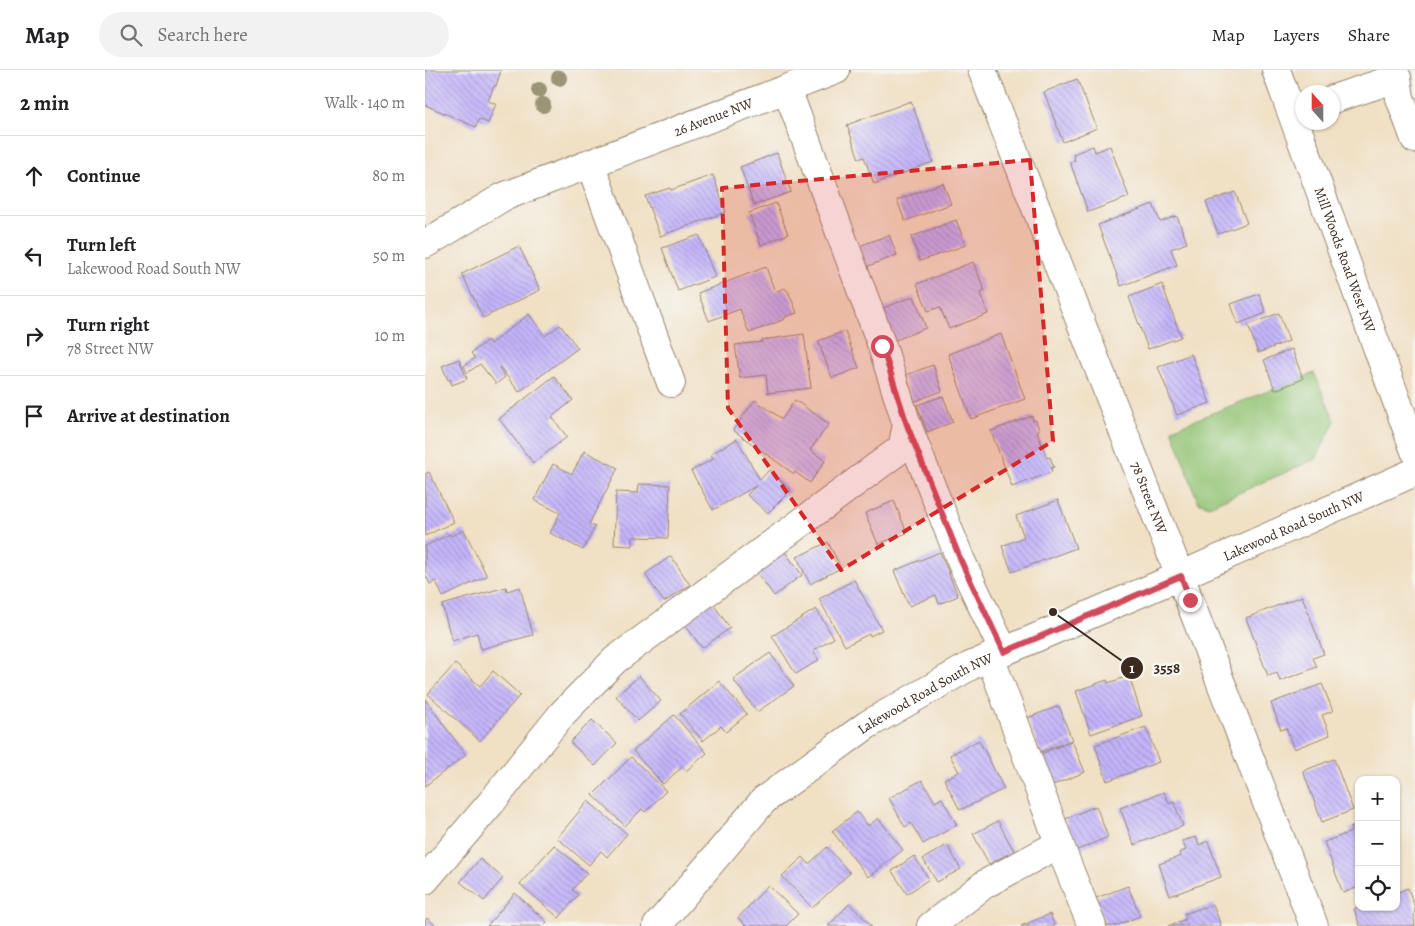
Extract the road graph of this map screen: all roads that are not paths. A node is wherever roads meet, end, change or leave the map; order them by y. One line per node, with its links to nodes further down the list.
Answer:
1 (836, 70): 5 (street, 26 Avenue NW)
2 (982, 70): 16 (street, 78 Street NW)
3 (1276, 70): 7 (street, Mill Woods Road West NW)
4 (1403, 74): 6 (street); 9 (street)
5 (787, 89): 10 (street, 26 Avenue NW); 13 (street)
6 (1340, 97)
7 (1295, 108)
8 (1303, 130): 14 (street, Mill Woods Road West NW)
9 (1415, 139)
10 (590, 163): 11 (street, 26 Avenue NW); 12 (street)
11 (425, 244)
12 (671, 383)
13 (907, 425): 17 (street); 19 (street)
14 (1415, 451)
15 (1415, 472): 16 (street, Lakewood Road South NW)
16 (1181, 576): 17 (street, Lakewood Road South NW); 23 (street, 78 Street NW)
17 (997, 654): 18 (street); 20 (street, Lakewood Road South NW)
18 (1059, 844): 21 (street); 22 (street)
19 (425, 880)
20 (657, 926)
21 (931, 926)
22 (1092, 926)
23 (1314, 926)

